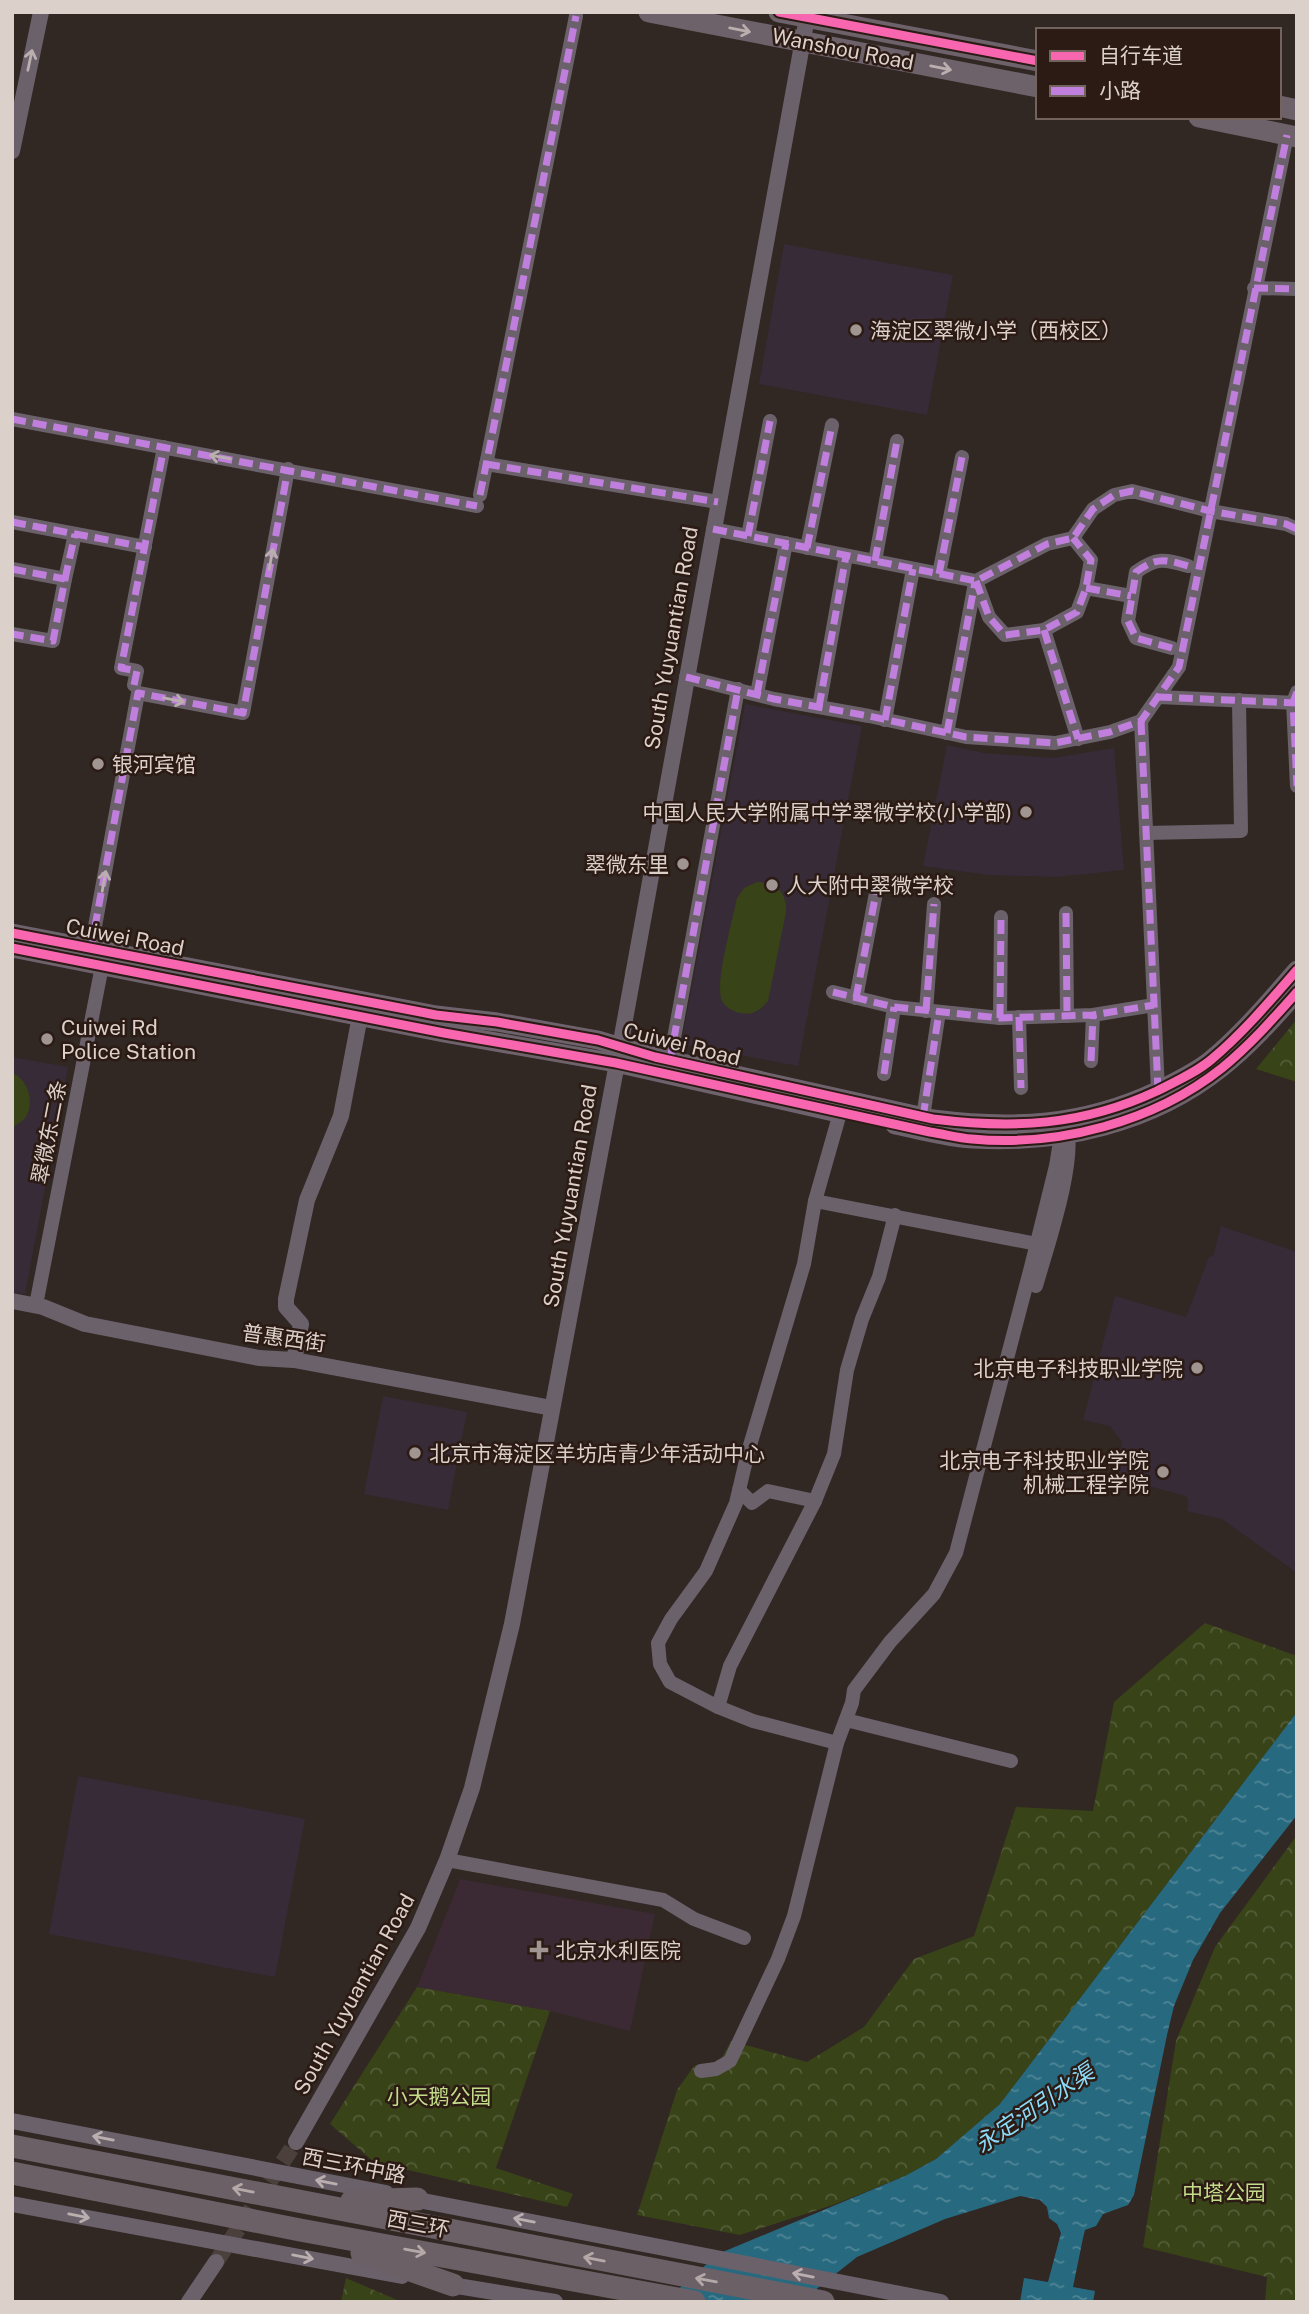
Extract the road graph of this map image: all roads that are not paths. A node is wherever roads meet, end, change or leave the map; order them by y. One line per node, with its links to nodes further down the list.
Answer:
1 (41, 12): 11 (street, one-way to 1)
2 (649, 12): 6 (main road, Wanshou Road, one-way to 6)
3 (779, 12): 4 (main road, Wanshou Road)
4 (807, 15): 6 (street, South Yuyuantian Road); 7 (main road, Wanshou Road)
5 (576, 16): 20 (street)
6 (802, 41): 8 (main road, Wanshou Road, one-way to 8); 22 (street, South Yuyuantian Road)
7 (1036, 61)
8 (1036, 87)
9 (1209, 119): 10 (main road)
10 (1292, 136): 12 (street)
11 (12, 151)
12 (1254, 288): 13 (street); 23 (street)
13 (1297, 289)
14 (12, 419): 18 (street)
15 (770, 421): 28 (street)
16 (832, 425): 32 (street)
17 (897, 441): 34 (street)
18 (164, 447): 21 (street, one-way to 18); 31 (street)
19 (962, 457): 38 (street)
20 (486, 464): 21 (street); 22 (street)
21 (288, 469): 66 (street, one-way to 21)
22 (718, 502): 26 (street, South Yuyuantian Road)
23 (1210, 511): 25 (street); 29 (street); 50 (street)
24 (12, 522): 27 (street)
25 (1297, 528)
26 (713, 529): 28 (street); 46 (street, South Yuyuantian Road)
27 (75, 534): 31 (street); 39 (street)
28 (748, 536): 30 (street)
29 (1073, 538): 40 (street); 41 (street)
30 (786, 544): 32 (street); 49 (street)
31 (145, 547): 47 (street)
32 (807, 548): 33 (street)
33 (846, 556): 34 (street); 53 (street)
34 (875, 561): 37 (street)
35 (1188, 566): 42 (street)
36 (12, 569): 39 (street)
37 (912, 569): 38 (street); 54 (street)
38 (939, 574): 40 (street)
39 (65, 579): 44 (street)
40 (976, 581): 43 (street); 56 (street)
41 (1086, 588): 42 (street); 43 (street)
42 (1131, 596): 45 (street)
43 (1044, 630): 57 (street)
44 (12, 634)
45 (1172, 648)
46 (686, 677): 48 (street); 80 (street, South Yuyuantian Road)
47 (134, 685)
48 (738, 689): 49 (street); 81 (street)
49 (757, 694): 53 (street)
50 (1158, 697): 52 (street); 55 (street)
51 (1295, 699): 52 (street); 58 (street)
52 (1238, 700): 59 (street)
53 (819, 707): 54 (street)
54 (885, 720): 56 (street)
55 (1141, 721): 57 (street); 59 (street)
56 (947, 733): 57 (street)
57 (1078, 739)
58 (1297, 786)
59 (1146, 832): 72 (street)
60 (876, 893): 71 (street)
61 (934, 904): 74 (street)
62 (1066, 913): 77 (street)
63 (1001, 918): 79 (street)
64 (12, 933): 66 (main road, Cuiwei Road)
65 (12, 948): 67 (main road, Cuiwei Road)
66 (91, 948): 80 (main road, Cuiwei Road)
67 (102, 966): 76 (main road, Cuiwei Road); 93 (street, 翠微东二条)
68 (1297, 970): 85 (main road, Cuiwei Road)
69 (833, 992): 71 (street)
70 (1297, 992): 88 (main road, Cuiwei Road)
71 (856, 998): 73 (street)
72 (1154, 1005): 75 (street); 85 (street)
73 (894, 1007): 74 (street); 83 (street)
74 (933, 1012): 79 (street); 87 (street)
75 (1093, 1015): 77 (street); 82 (street)
76 (360, 1016): 80 (main road, Cuiwei Road); 94 (street)
77 (1067, 1016): 78 (street)
78 (1019, 1017): 79 (street); 84 (street)
79 (1000, 1018)
80 (618, 1055): 81 (main road, Cuiwei Road); 86 (main road, Cuiwei Road); 95 (street, South Yuyuantian Road)
81 (670, 1060): 87 (main road, Cuiwei Road)
82 (1091, 1061)
83 (884, 1074)
84 (1021, 1087)
85 (1158, 1090): 88 (main road, Cuiwei Road)
86 (840, 1113): 88 (main road, Cuiwei Road); 89 (street)
87 (923, 1117): 88 (main road, Cuiwei Road)
88 (1064, 1130): 91 (street)
89 (815, 1201): 90 (street); 96 (street)
90 (895, 1215): 91 (street); 97 (street)
91 (1041, 1245): 99 (street)
92 (12, 1301): 93 (street, 普惠西街)
93 (36, 1306): 94 (street, 普惠西街)
94 (294, 1360): 95 (street, 普惠西街)
95 (552, 1408): 102 (street, South Yuyuantian Road)
96 (739, 1490): 97 (street); 98 (street)
97 (815, 1502): 98 (street)
98 (718, 1707): 100 (street)
99 (845, 1720): 100 (street); 101 (street)
100 (837, 1743): 104 (street)
101 (1011, 1761)
102 (447, 1860): 103 (street); 106 (street, South Yuyuantian Road)
103 (744, 1938)
104 (701, 2071)
105 (12, 2121): 109 (street, 西三环中路, one-way to 105)
106 (296, 2142)
107 (12, 2146): 110 (highway, 西三环, one-way to 107)
108 (12, 2173): 112 (highway, 西三环)
109 (417, 2199): 110 (highway); 119 (street, 西三环中路, one-way to 109)
110 (310, 2203): 118 (highway, 西三环, one-way to 110)
111 (12, 2204): 114 (street, one-way to 114)
112 (300, 2230): 114 (highway); 117 (highway, 西三环, one-way to 117)
113 (216, 2262): 115 (street)
114 (453, 2285): 116 (street)
115 (189, 2302)
116 (555, 2302)
117 (694, 2302)
118 (822, 2302)
119 (941, 2302)

